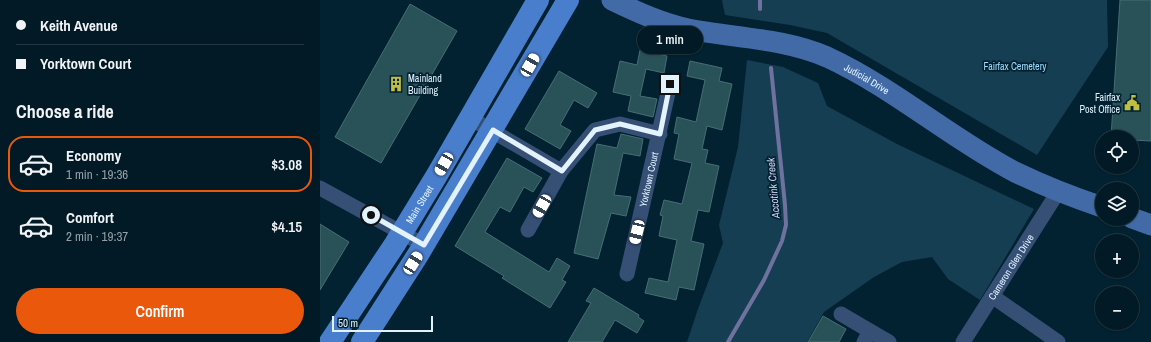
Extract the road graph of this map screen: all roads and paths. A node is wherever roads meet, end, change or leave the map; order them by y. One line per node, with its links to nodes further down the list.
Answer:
1 (538, 0): 5 (main road, Main Street)
2 (568, 0): 6 (main road)
3 (612, 0): 10 (street, Judicial Drive)
4 (670, 84): 7 (street, Yorktown Court)
5 (470, 118): 6 (street); 15 (main road, Main Street)
6 (493, 130): 8 (street); 16 (main road)
7 (660, 134): 8 (street); 17 (street, Yorktown Court)
8 (562, 171): 14 (street)
9 (320, 188): 15 (street)
10 (1058, 192): 11 (street, Judicial Drive); 18 (street, Cameron Glen Drive)
11 (1095, 204)
12 (1139, 221): 13 (street)
13 (1151, 225)
14 (528, 230)
15 (402, 233): 16 (street); 21 (main road, Main Street)
16 (424, 245): 22 (main road)
17 (627, 274)
18 (992, 296): 24 (street, Cameron Glen Drive); 25 (street)
19 (840, 314): 20 (street)
20 (867, 336): 23 (street)
21 (330, 342)
22 (362, 342)
23 (889, 342)
24 (963, 342)
25 (1058, 342)

